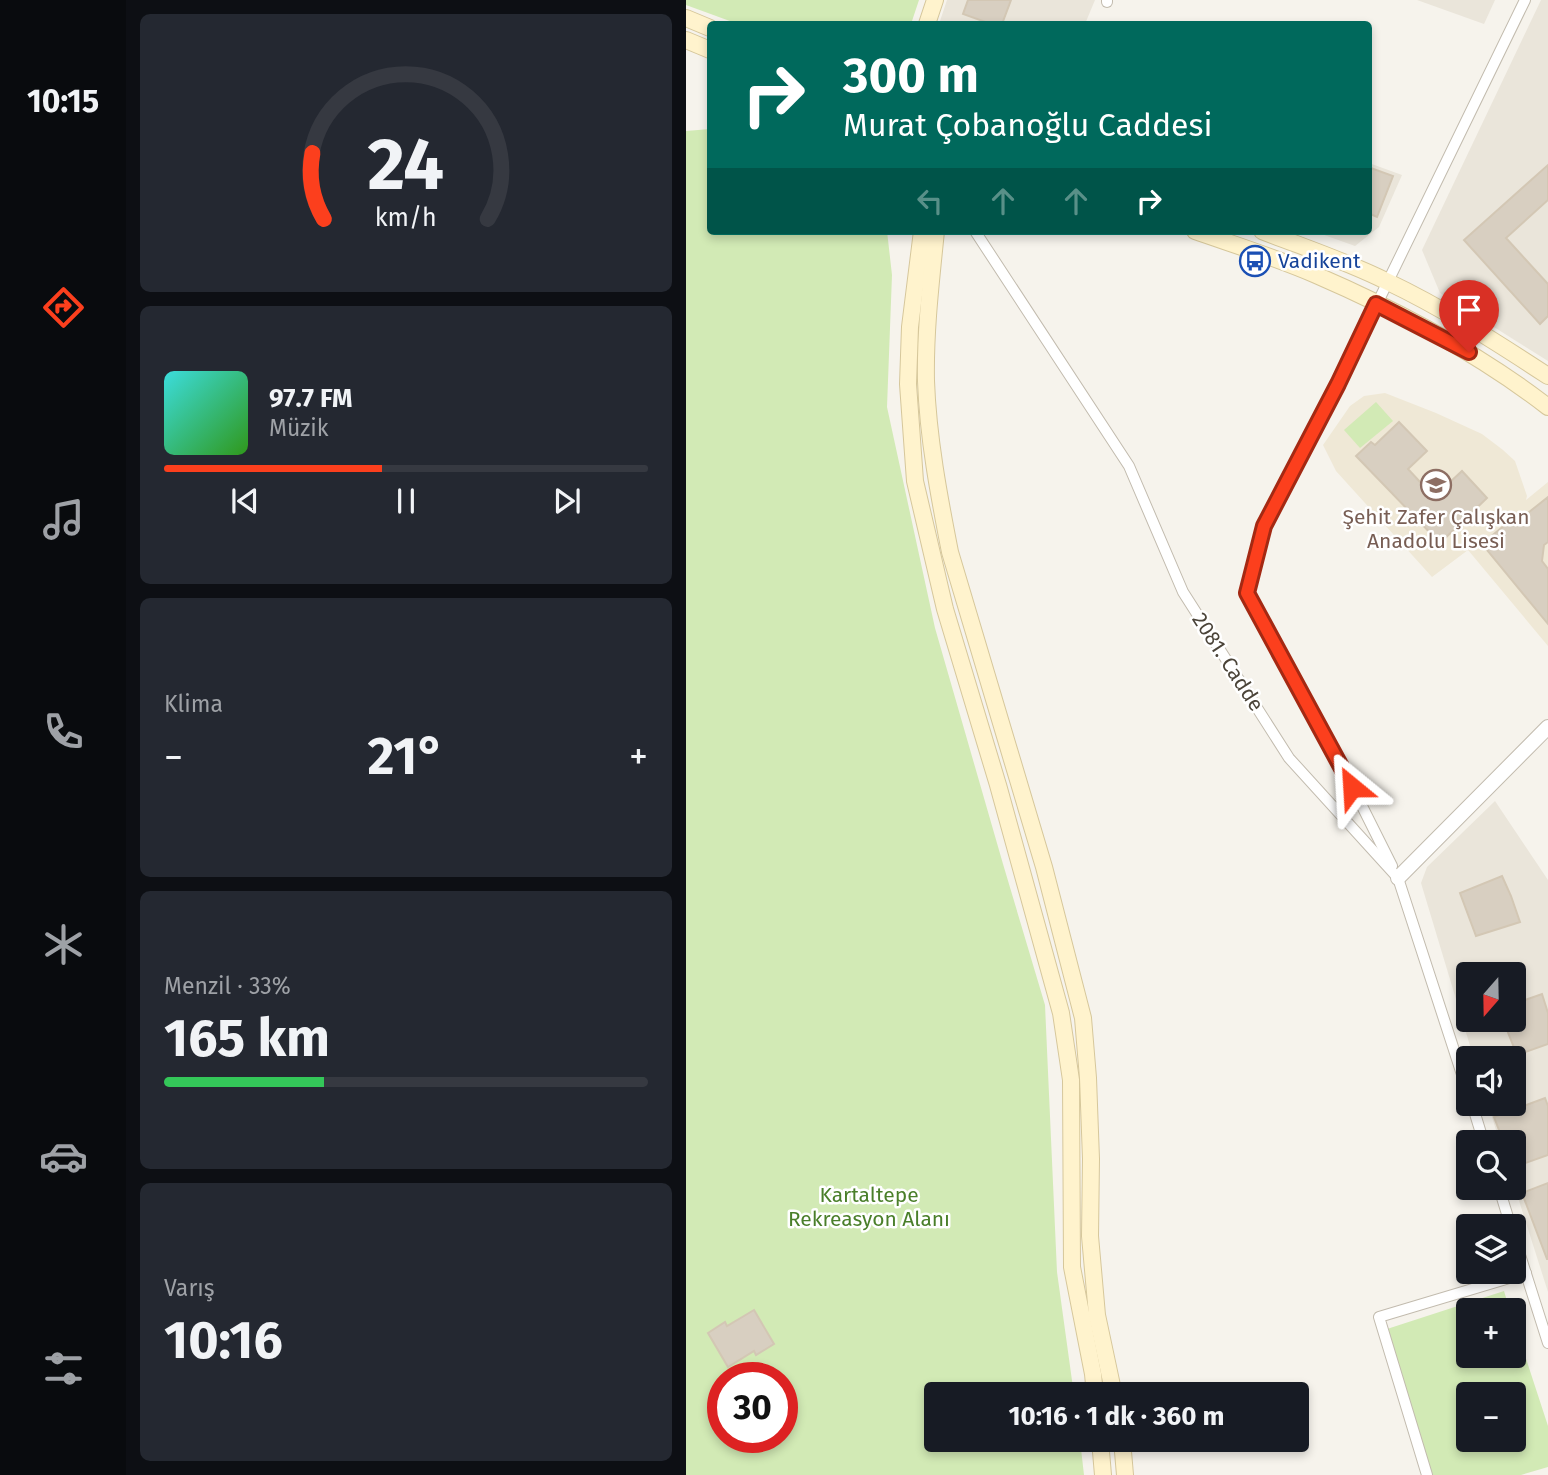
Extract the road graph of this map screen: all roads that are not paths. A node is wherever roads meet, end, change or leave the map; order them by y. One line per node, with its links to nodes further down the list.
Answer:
1 (935, 0): 4 (main road)
2 (1525, 0): 13 (street)
3 (686, 18): 5 (main road)
4 (929, 21)
5 (707, 27)
6 (686, 40): 7 (main road)
7 (707, 49)
8 (922, 235): 23 (main road)
9 (936, 235): 24 (main road)
10 (978, 235): 18 (street, 2081. Cadde)
11 (1206, 235): 14 (main road)
12 (1273, 235): 13 (main road)
13 (1387, 281): 14 (street); 15 (main road)
14 (1376, 304): 16 (main road); 18 (street)
15 (1548, 376)
16 (1548, 407)
17 (1548, 727): 18 (street)
18 (1398, 878): 19 (street, 2081. Cadde)
19 (1456, 1056)
20 (1526, 1273): 22 (street)
21 (1489, 1284): 29 (street)
22 (1548, 1343)
23 (1094, 1382)
24 (1111, 1382)
25 (1101, 1452): 27 (main road)
26 (1123, 1452): 28 (main road)
27 (1103, 1475)
28 (1125, 1475)
29 (1426, 1475)

